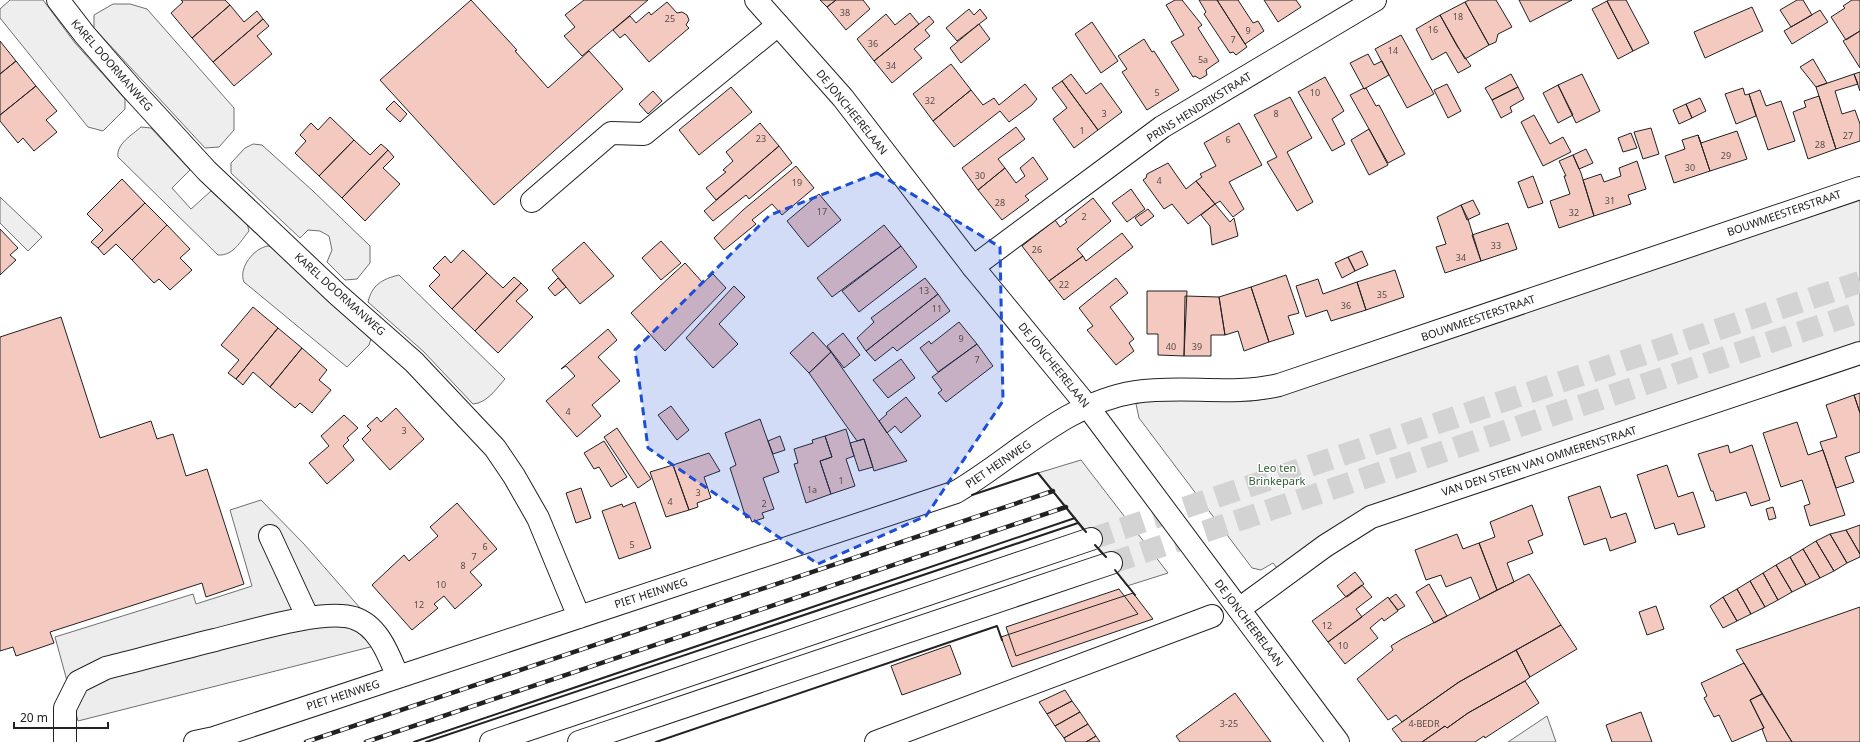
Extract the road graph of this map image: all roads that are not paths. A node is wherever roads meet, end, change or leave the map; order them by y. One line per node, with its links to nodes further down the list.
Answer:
1 (58, 0): 15 (street, KAREL DOORMANWEG)
2 (756, 0): 4 (street, DE JONCHEERELAAN)
3 (1374, 0): 7 (street, PRINS HENDRIKSTRAAT)
4 (778, 25): 6 (street); 7 (street, DE JONCHEERELAAN)
5 (1860, 188): 9 (street, BOUWMEESTERSTRAAT)
6 (532, 201)
7 (973, 267): 9 (street, DE JONCHEERELAAN)
8 (1860, 353): 13 (street, VAN DEN STEEN VAN OMMERENSTRAAT)
9 (1088, 407): 13 (street, DE JONCHEERELAAN); 15 (street, PIET HEINWEG)
10 (270, 536): 16 (street)
11 (1091, 539): 20 (street)
12 (1111, 563): 21 (street)
13 (1239, 609): 23 (street, DE JONCHEERELAAN)
14 (1212, 616): 22 (street)
15 (579, 617): 17 (street, PIET HEINWEG)
16 (308, 618): 17 (street); 18 (street)
17 (398, 677): 19 (street, PIET HEINWEG)
18 (65, 742)
19 (195, 742)
20 (491, 742)
21 (579, 742)
22 (876, 742)
23 (1338, 742)

